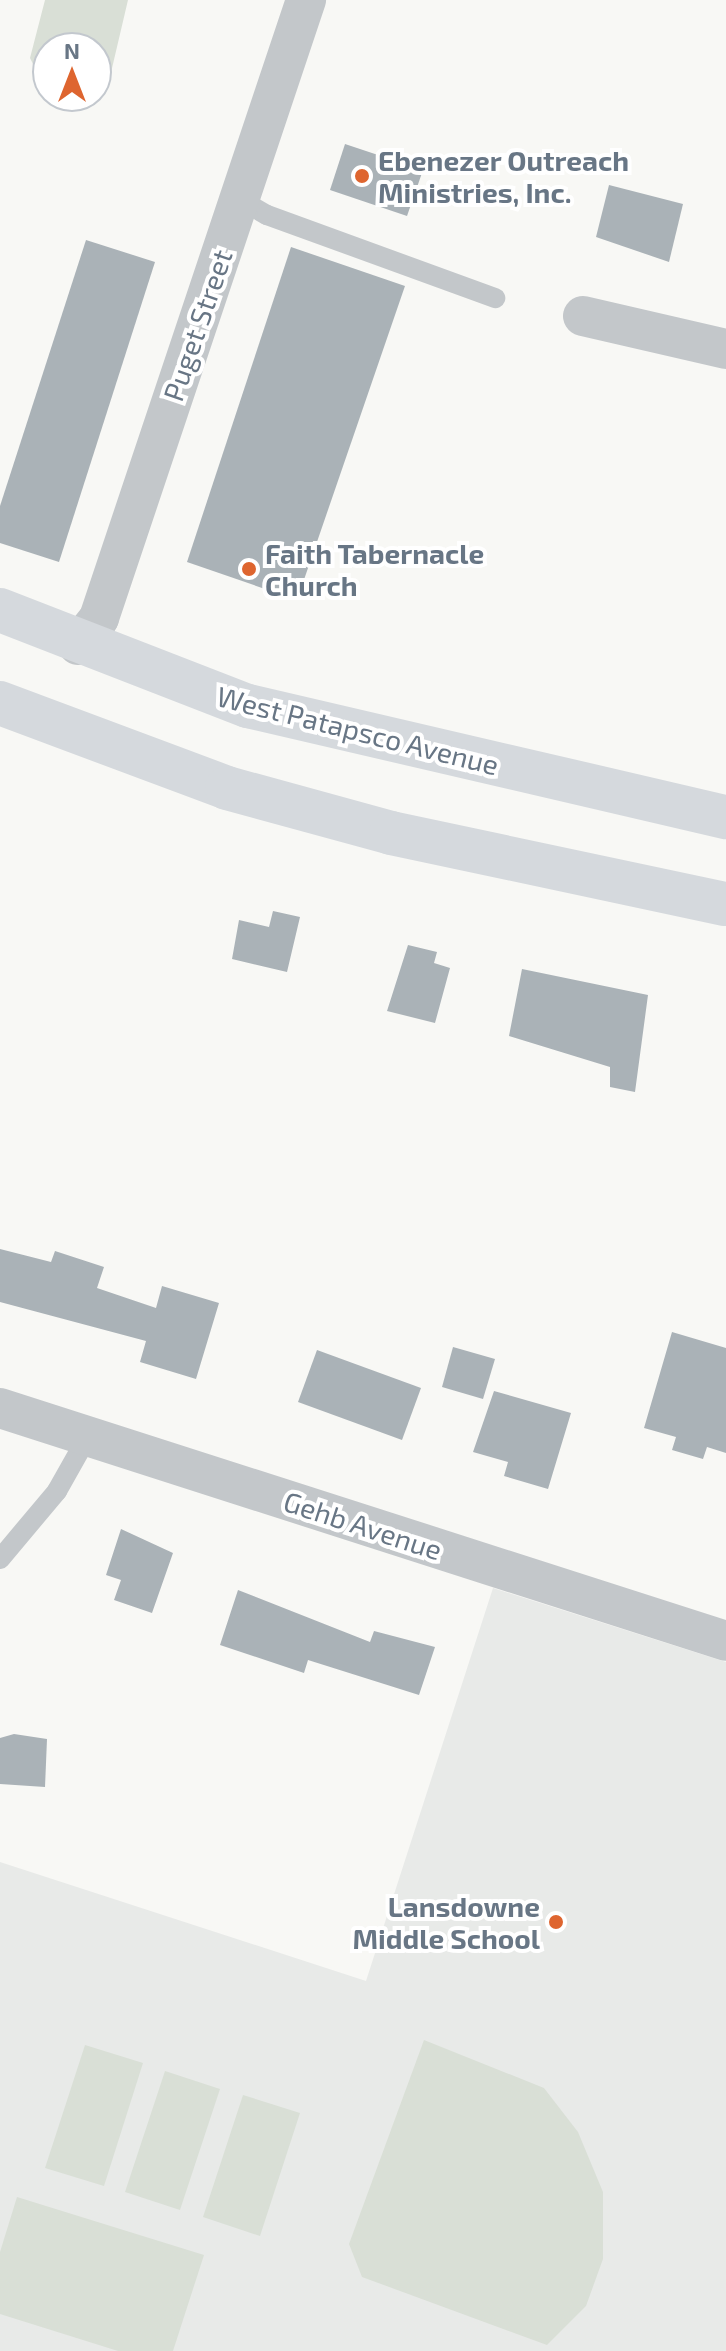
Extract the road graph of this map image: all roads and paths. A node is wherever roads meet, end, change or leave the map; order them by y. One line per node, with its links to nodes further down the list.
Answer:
1 (306, 0): 2 (street, Puget Street)
2 (239, 199): 3 (lane); 7 (street, Puget Street)
3 (495, 298)
4 (583, 316): 5 (street)
5 (726, 349)
6 (0, 610): 7 (main road, West Patapsco Avenue)
7 (78, 645): 9 (main road, West Patapsco Avenue)
8 (0, 703): 10 (main road)
9 (726, 817)
10 (726, 904)
11 (0, 1408): 12 (street, Gehb Avenue)
12 (88, 1436): 13 (lane); 14 (street, Gehb Avenue)
13 (0, 1559)
14 (726, 1641)

